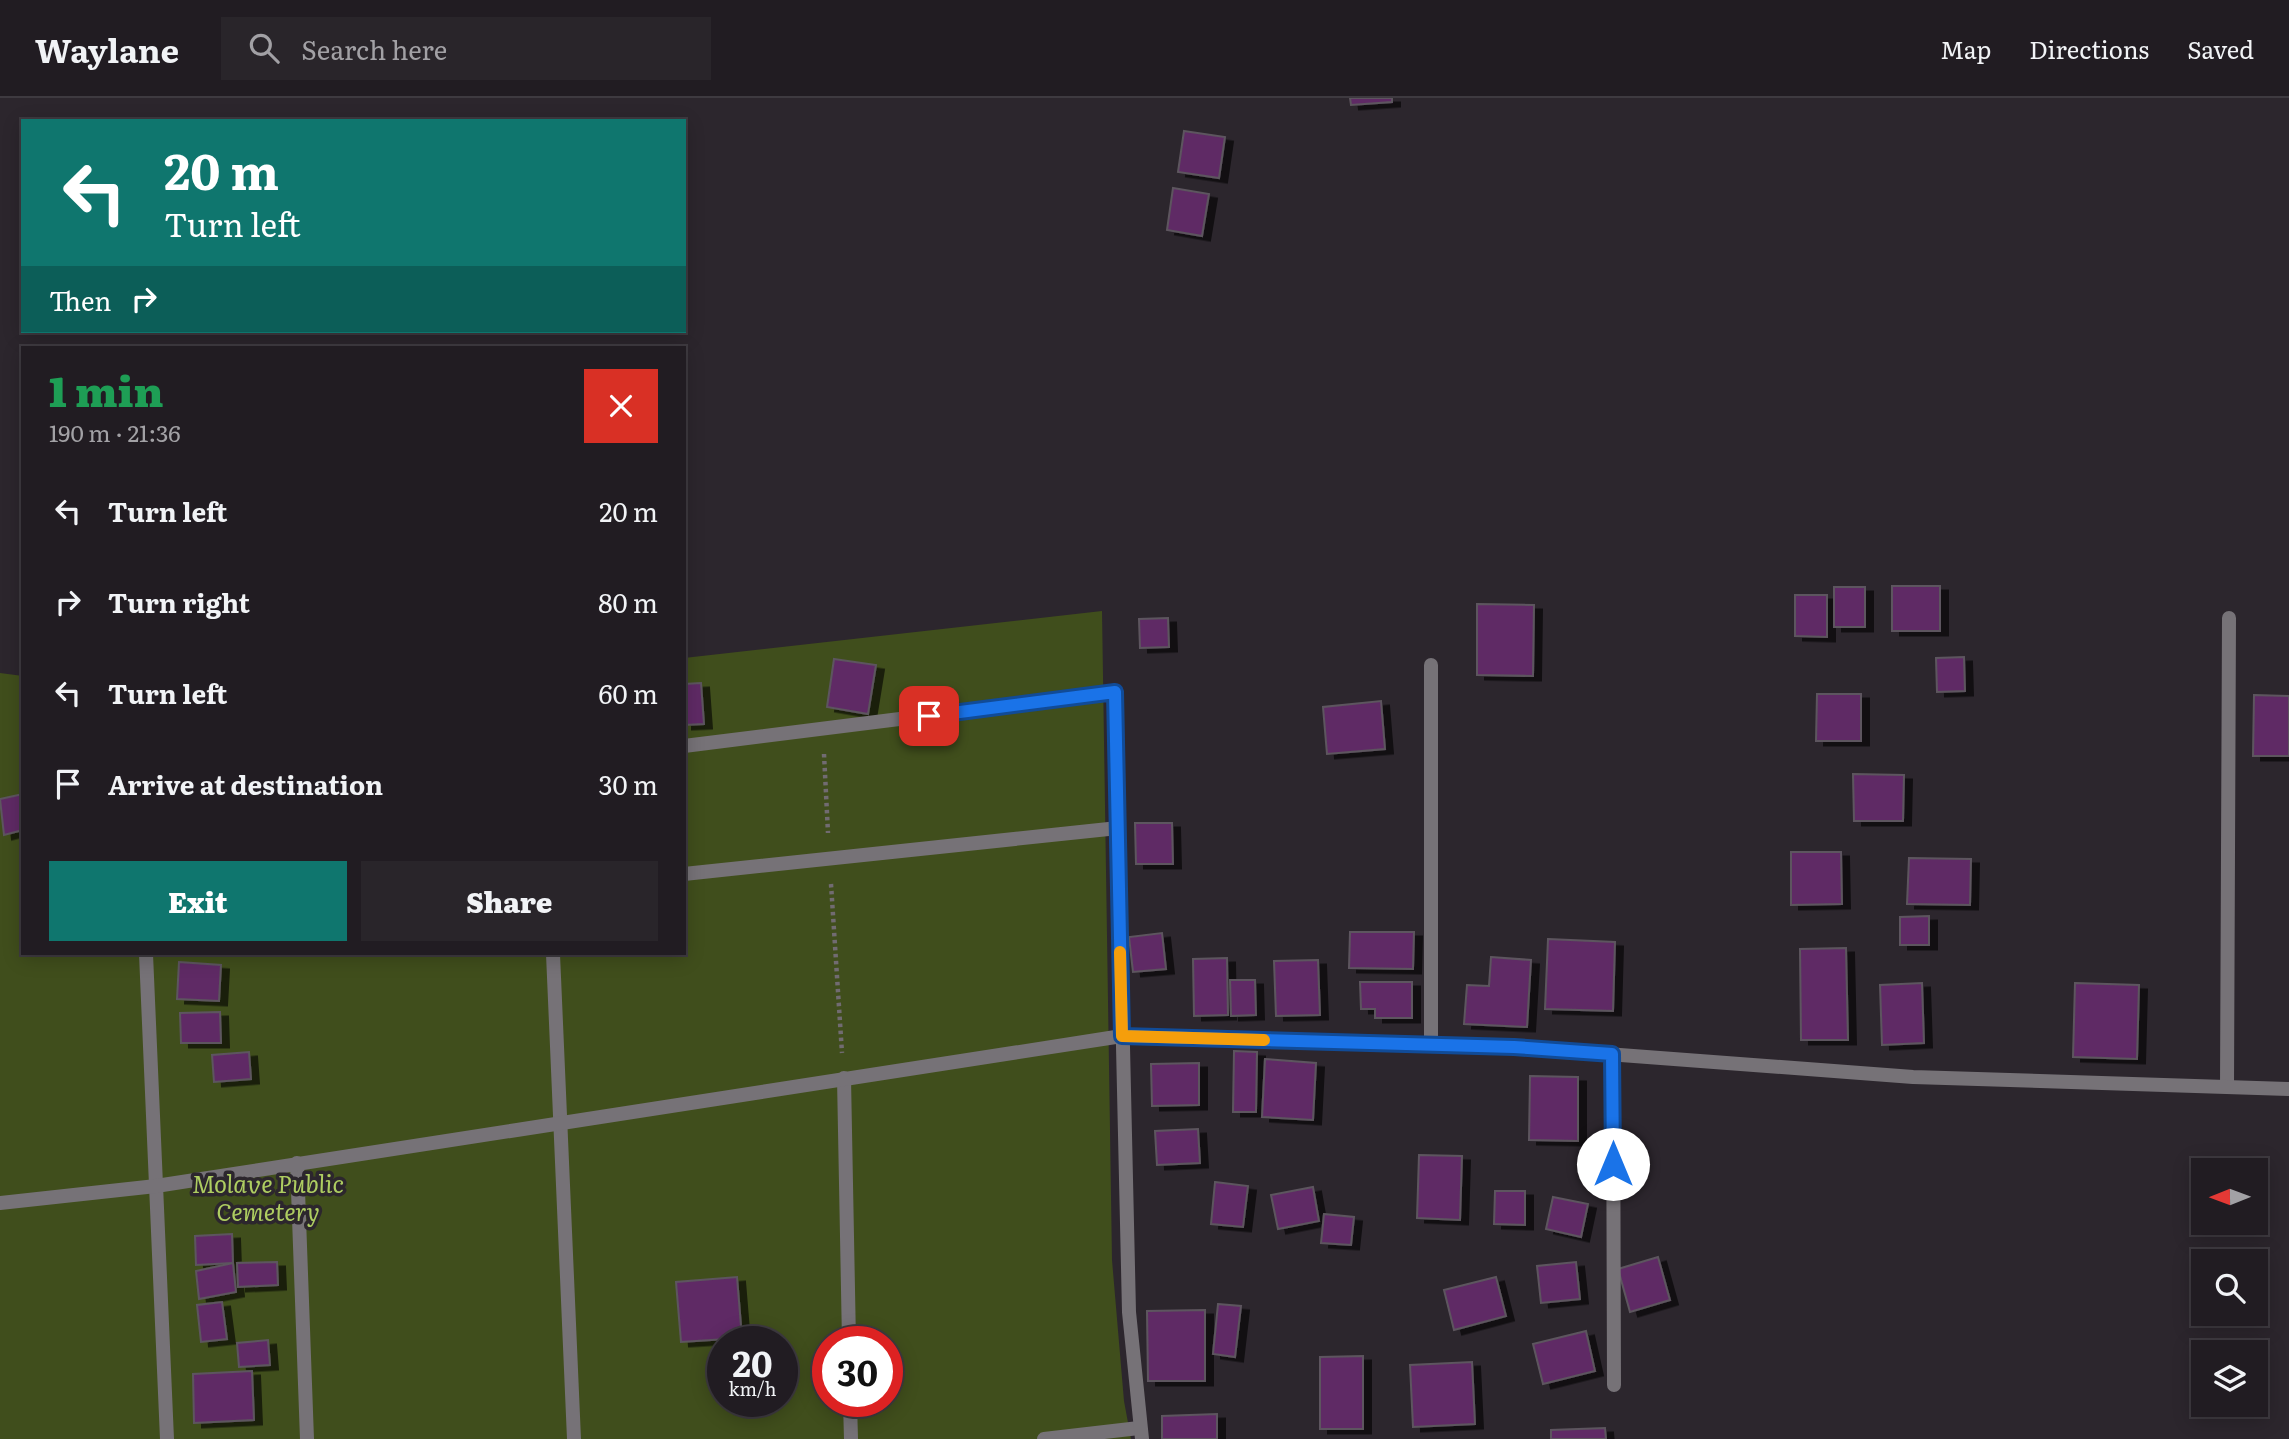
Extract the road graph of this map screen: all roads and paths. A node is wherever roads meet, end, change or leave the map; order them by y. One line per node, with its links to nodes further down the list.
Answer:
1 (2229, 618): 14 (street)
2 (1431, 665): 11 (street)
3 (822, 729): 4 (street); 5 (street); 6 (path)
4 (686, 746)
5 (1118, 828): 6 (street); 10 (street)
6 (830, 858): 7 (street); 13 (path)
7 (686, 874)
8 (146, 955): 18 (street)
9 (554, 955): 16 (street)
10 (1122, 1036): 11 (street); 13 (street); 23 (street)
11 (1432, 1044): 12 (street)
12 (1612, 1054): 14 (street); 21 (street)
13 (844, 1078): 16 (street); 20 (street)
14 (2227, 1086): 15 (street)
15 (2289, 1089)
16 (559, 1123): 17 (street); 26 (street)
17 (297, 1163): 18 (street); 25 (street)
18 (156, 1185): 19 (street); 24 (street)
19 (0, 1203)
20 (849, 1326)
21 (1614, 1385)
22 (850, 1417): 27 (street)
23 (1140, 1433): 28 (street)
24 (167, 1439)
25 (307, 1439)
26 (574, 1439)
27 (850, 1439)
28 (1044, 1439)

